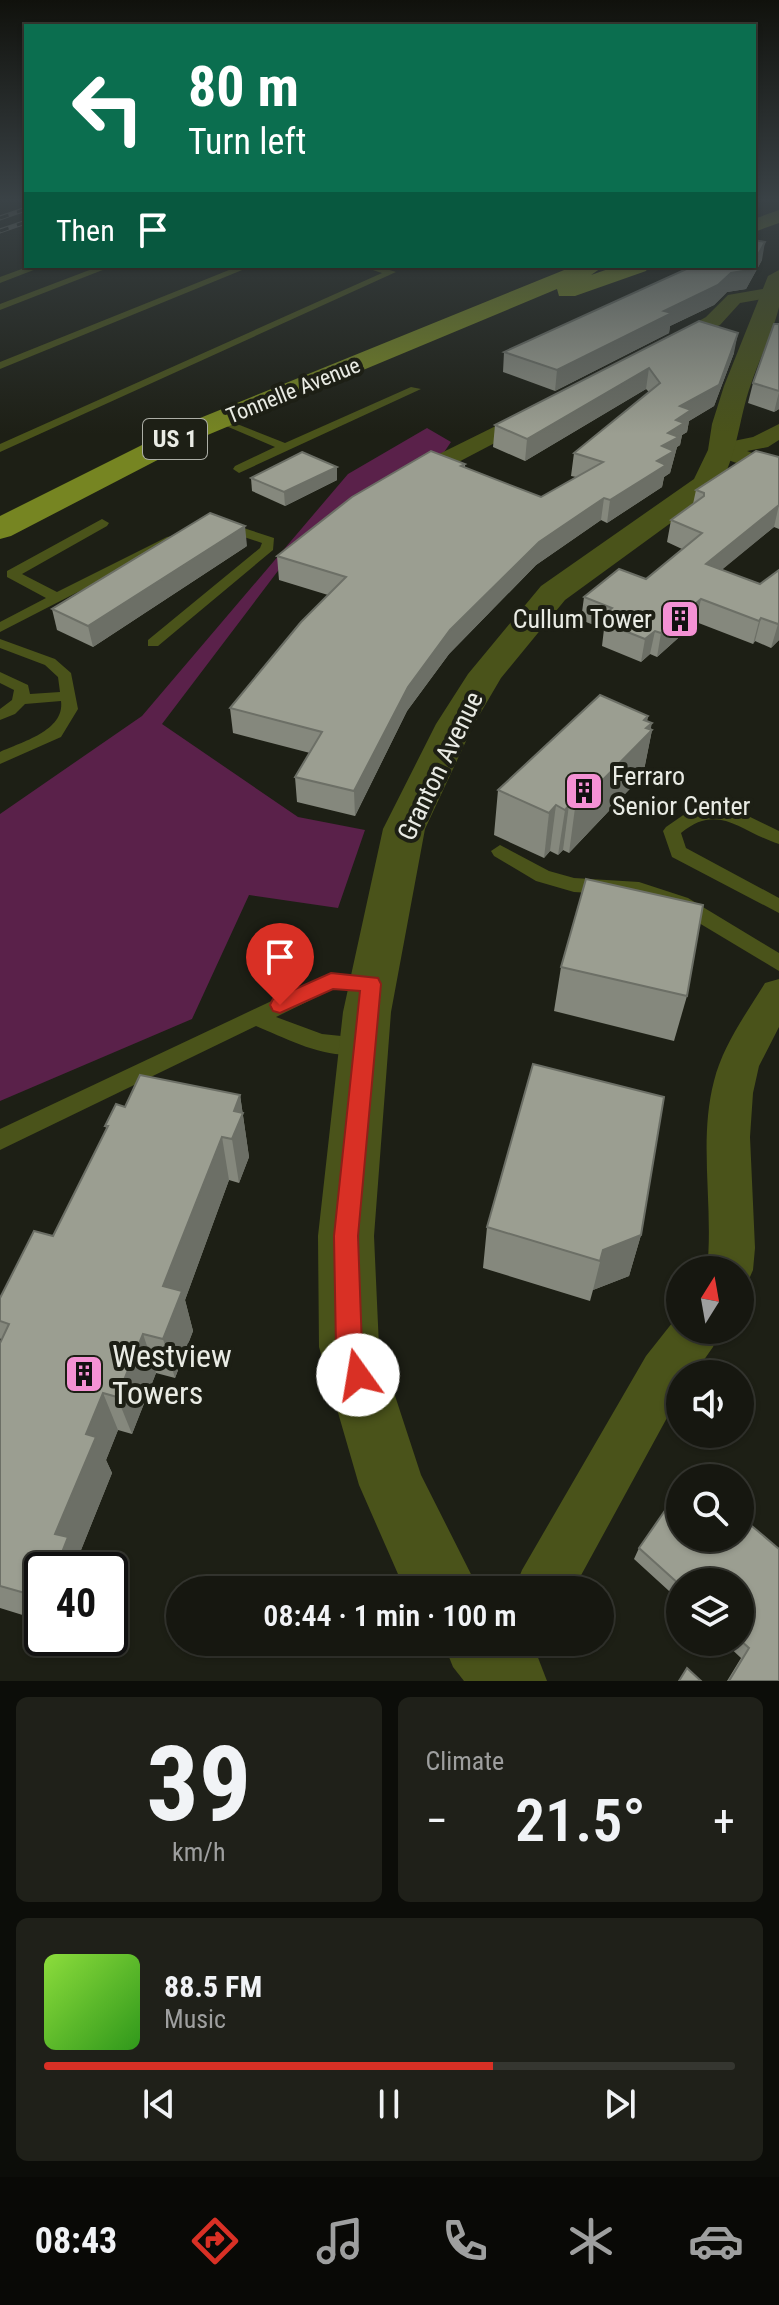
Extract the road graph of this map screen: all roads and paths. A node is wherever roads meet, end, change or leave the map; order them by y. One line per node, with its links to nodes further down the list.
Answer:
1 (80, 276): 8 (lane)
2 (221, 276): 10 (lane)
3 (381, 276): 16 (lane)
4 (568, 276): 7 (main road, Tonnelle Avenue / US 1)
5 (608, 276): 7 (main road)
6 (777, 287): 9 (street); 17 (street, Granton Avenue)
7 (503, 304): 13 (main road, Tonnelle Avenue / US 1)
8 (0, 307)
9 (644, 356)
10 (0, 366)
11 (415, 389): 15 (lane)
12 (548, 406): 18 (street)
13 (218, 420): 15 (lane); 22 (main road, Tonnelle Avenue / US 1)
14 (779, 431): 17 (street)
15 (285, 447): 19 (lane)
16 (0, 448)
17 (722, 450): 20 (street); 36 (street, Granton Avenue)
18 (446, 466)
19 (239, 469)
20 (779, 471)
21 (102, 523): 23 (lane)
22 (0, 529)
23 (57, 598): 24 (lane); 26 (lane)
24 (0, 628)
25 (0, 643): 29 (lane)
26 (153, 643)
27 (0, 677): 28 (lane)
28 (22, 694): 29 (lane); 30 (lane)
29 (69, 696): 31 (lane)
30 (0, 715)
31 (0, 759)
32 (779, 838): 34 (lane)
33 (500, 851): 35 (lane)
34 (779, 906)
35 (779, 963)
36 (371, 984): 38 (lane); 39 (street, Granton Avenue)
37 (779, 994): 41 (street)
38 (254, 1017): 39 (lane); 40 (lane)
39 (364, 1045): 43 (street, Granton Avenue)
40 (0, 1140)
41 (732, 1256)
42 (686, 1344): 44 (street)
43 (435, 1576)
44 (550, 1576)

